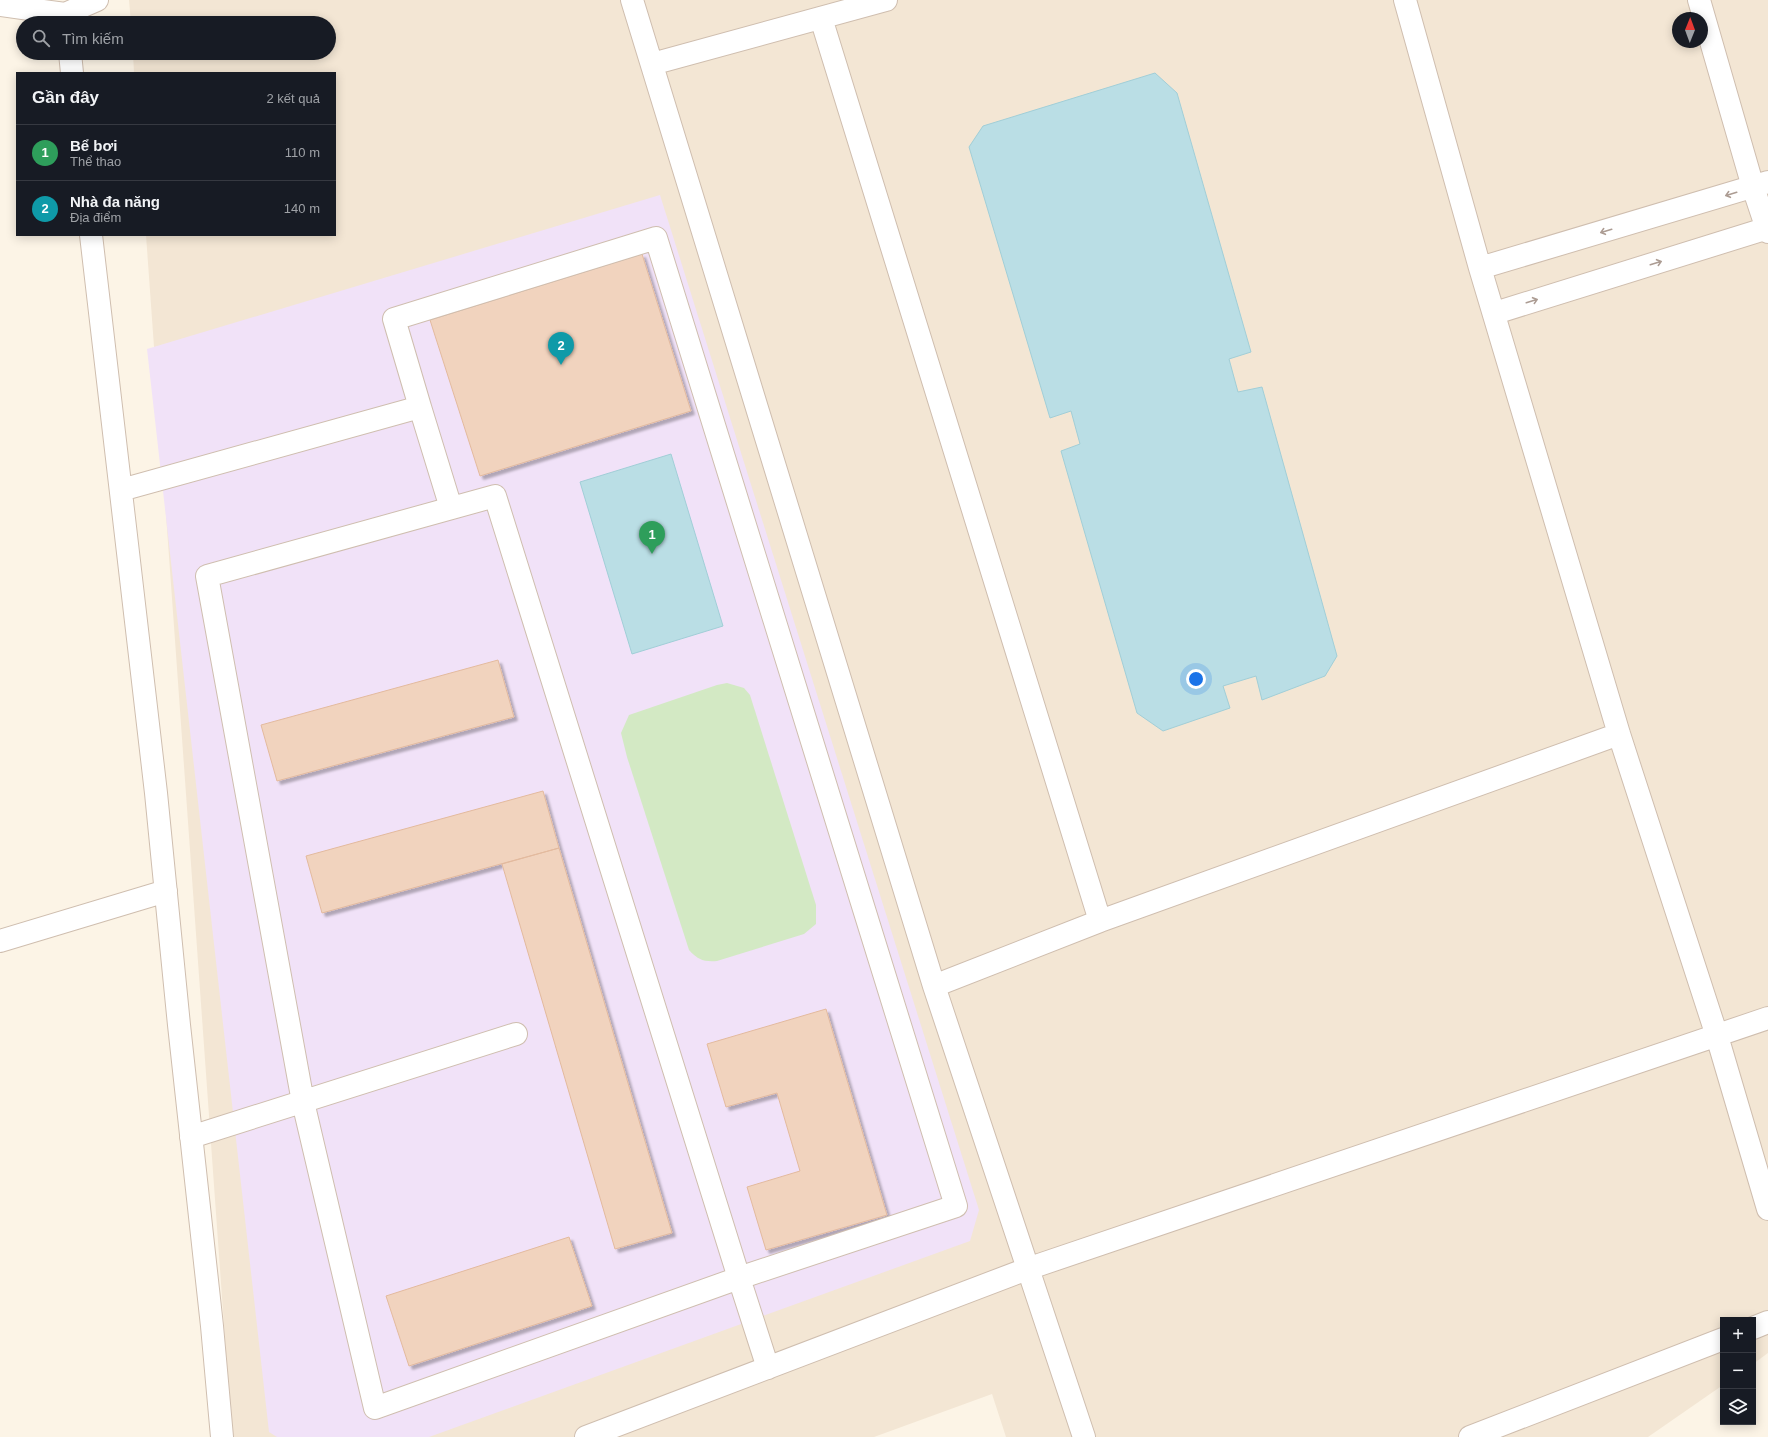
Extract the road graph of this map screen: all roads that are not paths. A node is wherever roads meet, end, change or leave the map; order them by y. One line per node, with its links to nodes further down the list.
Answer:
1 (97, 0): 7 (street)
2 (632, 0): 10 (street)
3 (886, 0): 8 (street)
4 (1405, 0): 15 (street)
5 (1699, 0): 12 (street)
6 (0, 5): 7 (street)
7 (65, 12)
8 (821, 18): 10 (street); 22 (street)
9 (71, 60): 11 (street)
10 (652, 64): 24 (street)
11 (72, 72)
12 (1761, 185): 13 (street); 15 (street, one-way to 15)
13 (1768, 229): 16 (street, one-way to 13)
14 (91, 236): 18 (street)
15 (1480, 268): 16 (street)
16 (1495, 313): 20 (street)
17 (420, 407): 18 (street); 19 (street); 32 (street)
18 (121, 490): 21 (street)
19 (450, 508): 28 (street); 32 (street)
20 (1619, 734): 22 (street); 27 (street)
21 (166, 891): 23 (street); 29 (street)
22 (1100, 921): 24 (street)
23 (0, 941)
24 (934, 986): 31 (street)
25 (1768, 1018): 27 (street)
26 (516, 1034): 28 (street)
27 (1717, 1036): 30 (street); 31 (street)
28 (303, 1102): 29 (street); 32 (street)
29 (191, 1137): 37 (street)
30 (1768, 1209)
31 (1027, 1269): 36 (street); 39 (street)
32 (739, 1278): 36 (street)
33 (1768, 1322): 34 (street)
34 (1756, 1327)
35 (1720, 1340): 40 (street)
36 (768, 1368): 38 (street)
37 (222, 1437)
38 (586, 1437)
39 (1084, 1437)
40 (1470, 1437)

